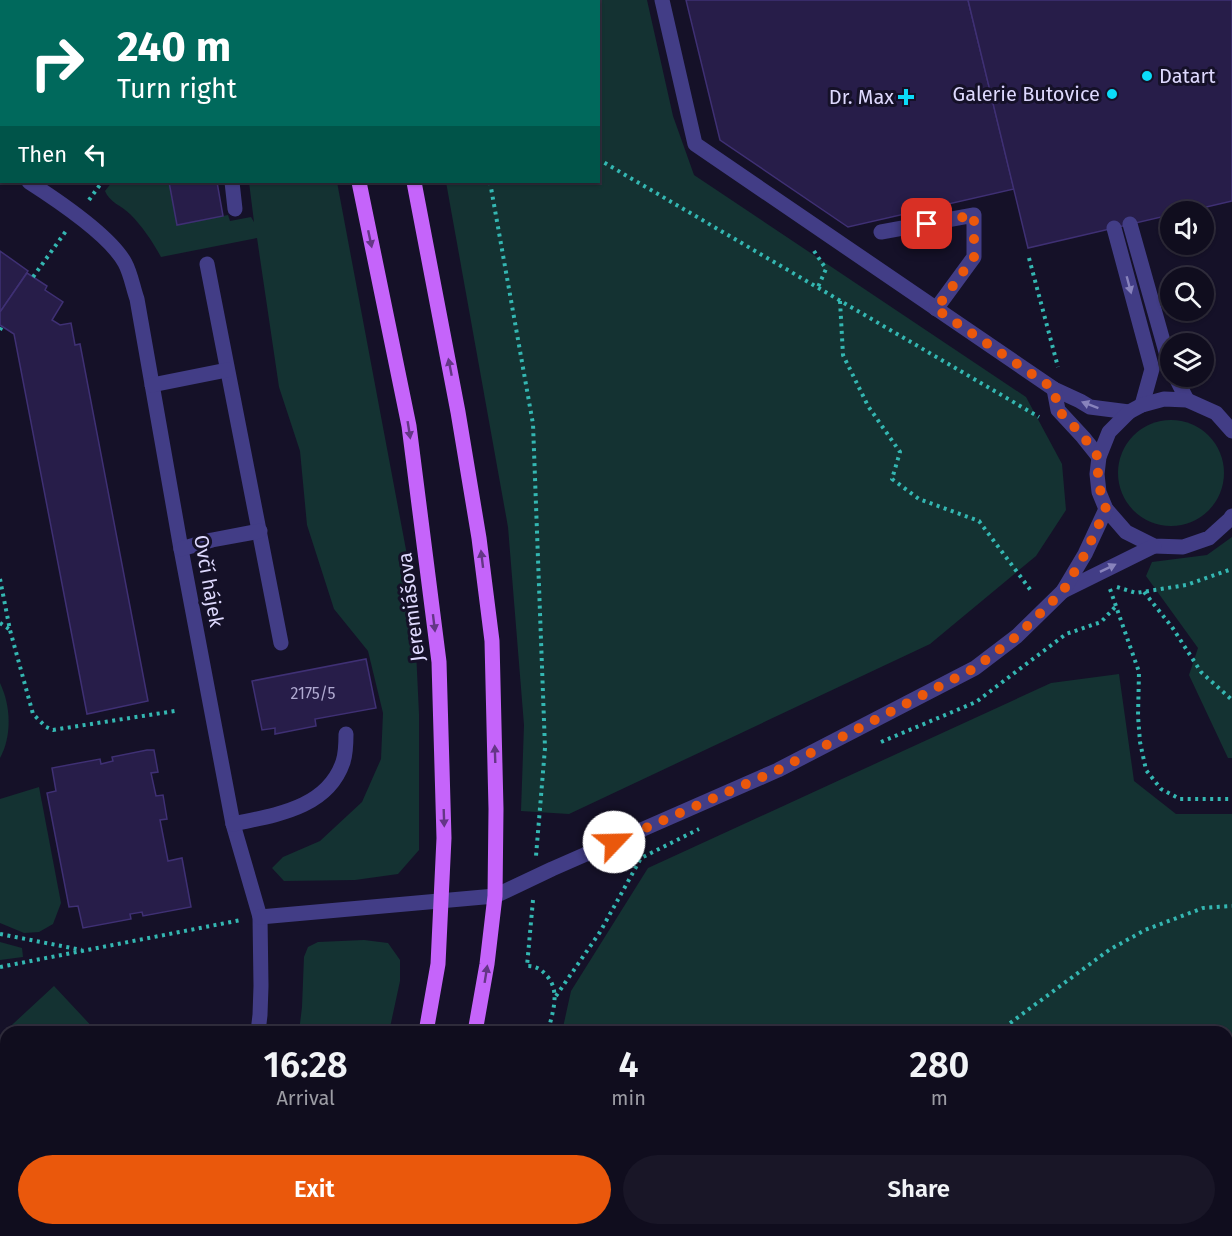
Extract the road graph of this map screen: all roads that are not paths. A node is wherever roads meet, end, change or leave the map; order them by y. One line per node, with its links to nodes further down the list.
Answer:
1 (662, 0): 12 (street)
2 (33, 183): 6 (street, Ovčí hájek)
3 (232, 183): 7 (street)
4 (359, 183): 34 (main road, Jeremiášova, one-way to 34)
5 (414, 183): 33 (main road, one-way to 5)
6 (48, 187): 15 (street, Ovčí hájek)
7 (235, 209)
8 (1130, 224): 13 (street)
9 (1114, 228): 19 (street, one-way to 19)
10 (881, 232): 12 (street)
11 (207, 264): 14 (street)
12 (936, 309): 17 (street)
13 (1161, 333)
14 (227, 370): 15 (street); 26 (street)
15 (152, 385): 28 (street, Ovčí hájek)
16 (1180, 387): 18 (street)
17 (1054, 389): 19 (street, one-way to 17); 23 (street)
18 (1187, 400): 19 (street); 21 (street)
19 (1135, 408): 23 (street)
20 (1232, 410): 21 (street)
21 (1216, 413): 22 (street)
22 (1232, 431)
23 (1098, 457): 24 (street)
24 (1106, 509): 27 (street); 29 (street)
25 (1232, 516): 27 (street)
26 (260, 531): 28 (street); 30 (street)
27 (1154, 546): 29 (street, one-way to 27)
28 (182, 549): 32 (street, Ovčí hájek)
29 (1063, 591): 33 (street)
30 (281, 644)
31 (346, 734): 32 (street)
32 (233, 824): 35 (street, Ovčí hájek)
33 (495, 896): 34 (street); 38 (main road, one-way to 33)
34 (441, 901): 35 (street); 37 (main road, Jeremiášova)
35 (260, 916): 36 (street, Ovčí hájek)
36 (259, 1026)
37 (427, 1026)
38 (476, 1026)

